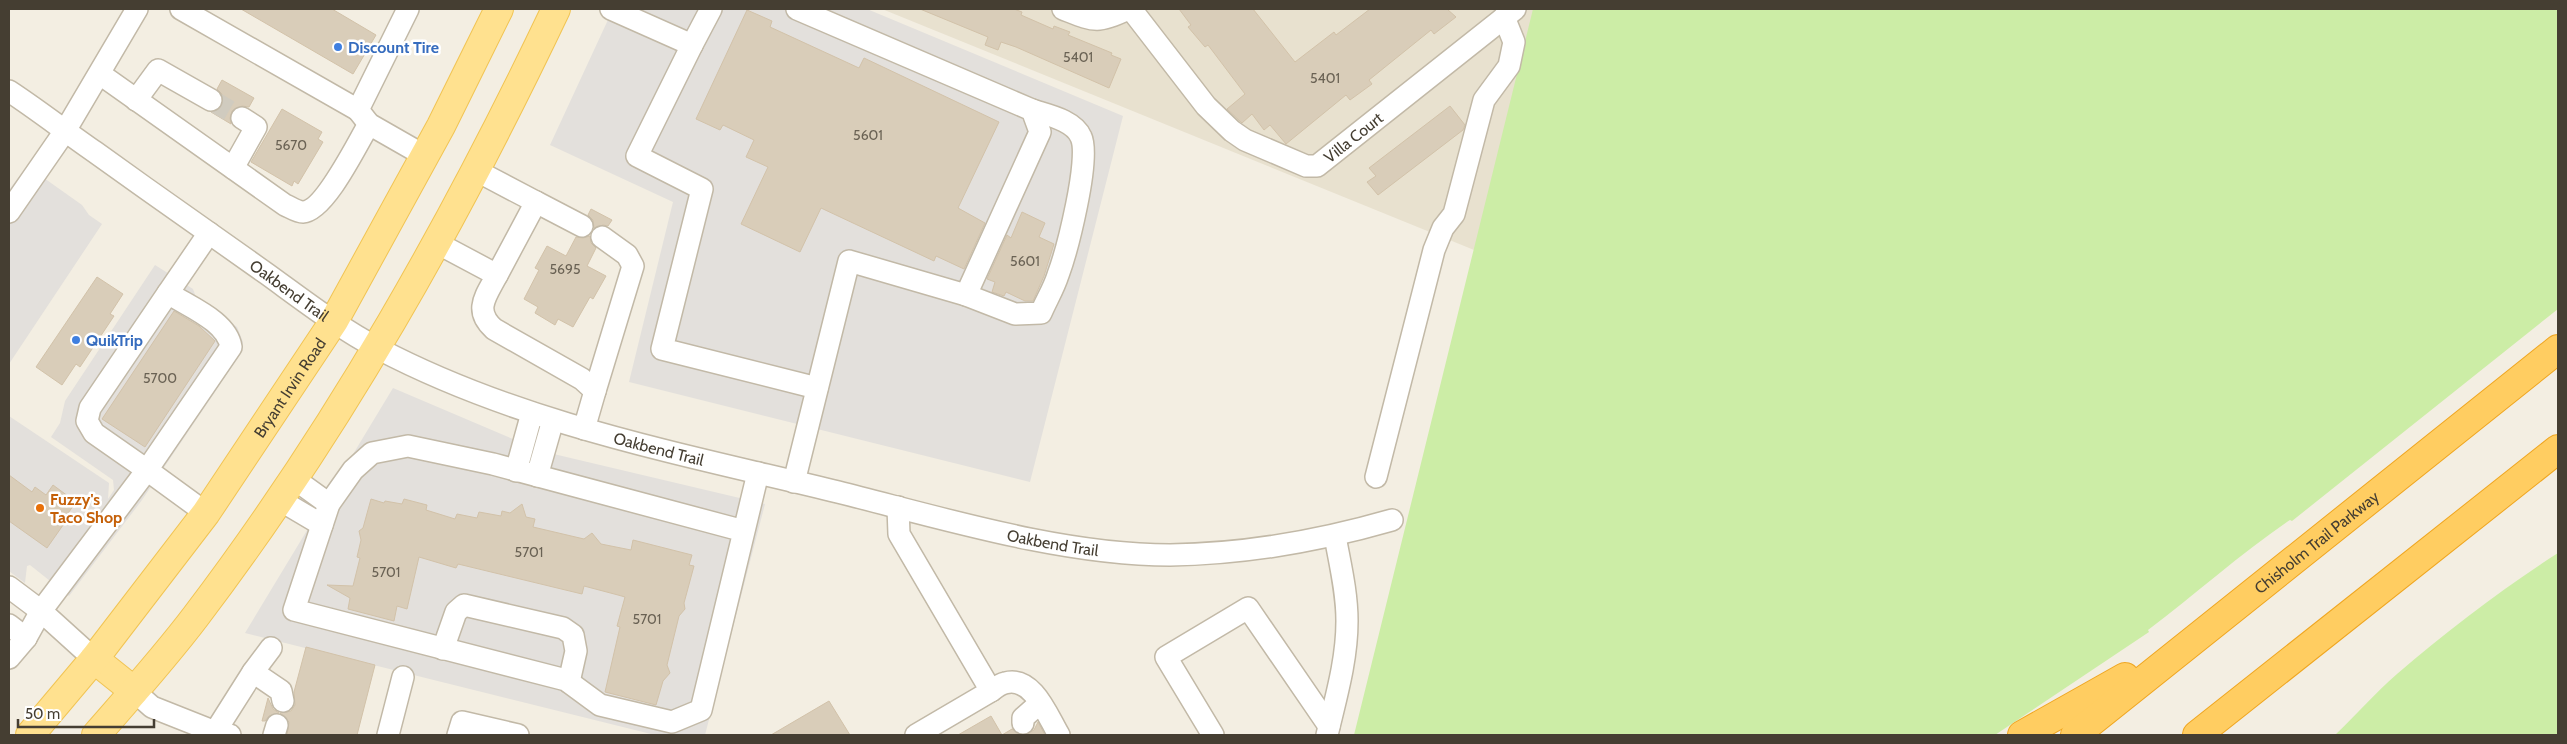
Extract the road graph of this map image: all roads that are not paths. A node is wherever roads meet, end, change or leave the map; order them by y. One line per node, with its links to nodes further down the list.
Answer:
1 (137, 9): 13 (street)
2 (181, 9): 18 (street)
3 (408, 9): 18 (street)
4 (499, 9): 21 (main road, Bryant Irvin Road)
5 (556, 9): 23 (main road)
6 (611, 9): 12 (street)
7 (711, 9): 12 (street)
8 (797, 9): 17 (street)
9 (1063, 9): 10 (street)
10 (1130, 9): 11 (street, Villa Court)
11 (1510, 13): 46 (street)
12 (692, 45): 36 (street)
13 (100, 74): 15 (street); 20 (street)
14 (9, 91): 20 (street, Oakbend Trail)
15 (136, 100): 16 (street); 22 (street)
16 (210, 100)
17 (1032, 110): 32 (street); 32 (street)
18 (364, 117): 21 (street); 22 (street)
19 (242, 118): 22 (street)
20 (65, 131): 25 (street); 27 (street, Oakbend Trail)
21 (425, 156): 33 (main road, Bryant Irvin Road)
22 (233, 168)
23 (477, 171): 24 (street); 29 (main road)
24 (536, 202): 26 (street); 30 (street)
25 (9, 212)
26 (582, 226)
27 (209, 233): 31 (street); 33 (street, Oakbend Trail)
28 (602, 237): 37 (street)
29 (437, 243): 30 (street); 34 (main road)
30 (497, 275): 37 (street)
31 (168, 293): 42 (street); 42 (street)
32 (966, 294): 36 (street)
33 (334, 321): 34 (street, Oakbend Trail); 51 (main road, Bryant Irvin Road)
34 (377, 348): 38 (street, Oakbend Trail); 48 (main road)
35 (2558, 349): 60 (highway, Chisholm Trail Parkway)
36 (817, 388): 47 (street)
37 (595, 391): 40 (street)
38 (532, 413): 39 (street, Oakbend Trail); 43 (street)
39 (553, 420): 40 (street, Oakbend Trail); 45 (street)
40 (584, 429): 44 (street, Oakbend Trail)
41 (2558, 449): 85 (highway)
42 (147, 470): 51 (street); 57 (street)
43 (516, 471): 45 (street); 49 (street)
44 (758, 473): 47 (street, Oakbend Trail); 54 (street)
45 (537, 476): 54 (street)
46 (1376, 477)
47 (794, 482): 50 (street, Oakbend Trail)
48 (285, 489): 49 (street); 53 (street); 68 (main road)
49 (329, 504): 53 (street)
50 (898, 507): 55 (street, Oakbend Trail); 69 (street)
51 (206, 513): 64 (main road, Bryant Irvin Road)
52 (1392, 520): 55 (street, Oakbend Trail)
53 (322, 525): 62 (street)
54 (744, 531): 67 (street)
55 (1335, 536): 73 (street)
56 (9, 587): 57 (street)
57 (41, 610): 59 (street); 64 (street)
58 (9, 626): 59 (street)
59 (26, 638): 63 (street)
60 (2190, 641): 83 (highway); 84 (highway, Chisholm Trail Parkway)
61 (271, 648): 65 (street)
62 (443, 649): 67 (street); 67 (street)
63 (10, 655)
64 (94, 659): 68 (main road); 75 (main road, Bryant Irvin Road)
65 (253, 672): 70 (street); 74 (street)
66 (403, 677): 77 (street)
67 (568, 682)
68 (134, 691): 74 (street); 76 (main road)
69 (991, 691): 71 (street); 80 (street)
70 (283, 701)
71 (1040, 703): 72 (street); 81 (street)
72 (1023, 723)
73 (1328, 731): 82 (street)
74 (222, 733)
75 (30, 735)
76 (96, 735)
77 (388, 735)
78 (458, 735): 79 (street)
79 (517, 735)
80 (916, 735)
81 (1059, 735)
82 (1213, 735)
83 (2022, 735)
84 (2075, 735)
85 (2196, 735)

